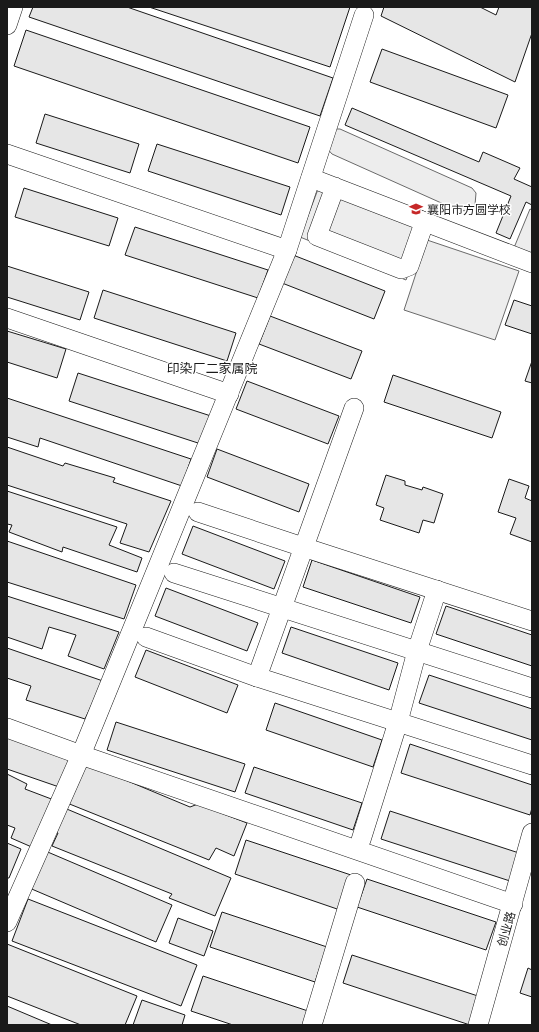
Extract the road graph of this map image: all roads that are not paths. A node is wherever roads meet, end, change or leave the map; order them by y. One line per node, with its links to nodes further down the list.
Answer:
1 (13, 7): 3 (street)
2 (364, 15): 5 (street)
3 (7, 25)
4 (7, 154): 8 (street)
5 (311, 178): 6 (street); 8 (street)
6 (335, 187): 7 (street); 7 (street)
7 (420, 220): 9 (street)
8 (287, 250): 11 (street)
9 (532, 263)
10 (7, 318): 11 (street)
11 (229, 394): 25 (street)
12 (354, 408): 14 (street)
13 (198, 512): 14 (street)
14 (303, 547): 16 (street); 17 (street)
15 (174, 573): 17 (street)
16 (437, 590): 18 (street); 20 (street)
17 (281, 608): 20 (street); 21 (street)
18 (532, 621)
19 (146, 637): 21 (street)
20 (417, 651): 22 (street); 23 (street)
21 (257, 677): 23 (street)
22 (532, 688)
23 (398, 722): 26 (street); 28 (street)
24 (7, 728): 25 (street)
25 (81, 756): 30 (street); 31 (street)
26 (532, 765)
27 (532, 833): 30 (street, 创业路)
28 (361, 840)
29 (355, 883): 32 (street)
30 (513, 904): 33 (street, 创业路)
31 (7, 922)
32 (312, 1025)
33 (478, 1025)

